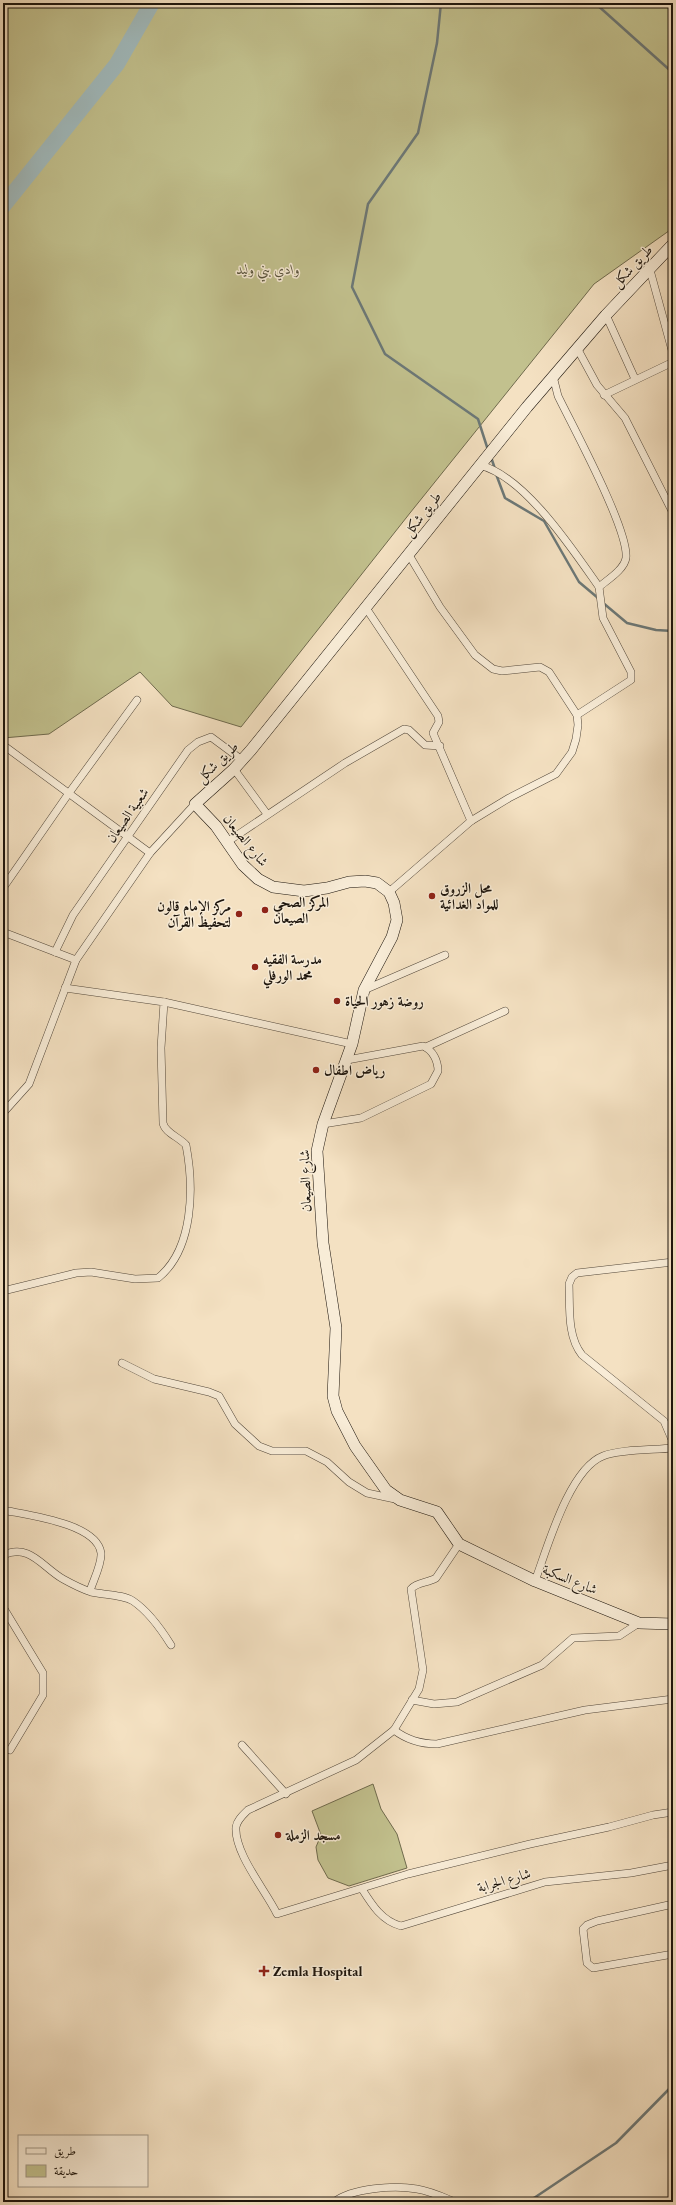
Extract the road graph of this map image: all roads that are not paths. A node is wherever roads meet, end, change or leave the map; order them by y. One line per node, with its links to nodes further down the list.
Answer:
1 (673, 244): 2 (main road, طريق شكل)
2 (650, 270): 3 (main road, طريق شكل); 5 (street)
3 (606, 315): 4 (main road, طريق شكل); 8 (street)
4 (577, 348): 7 (main road, طريق شكل); 9 (street)
5 (673, 354)
6 (673, 362): 8 (street)
7 (553, 376): 10 (main road, طريق شكل); 13 (street)
8 (635, 379): 9 (street)
9 (604, 395): 11 (street)
10 (479, 465): 12 (main road, طريق شكل); 13 (street)
11 (673, 513)
12 (409, 555): 14 (main road, طريق شكل); 16 (street)
13 (599, 587): 16 (street)
14 (366, 608): 18 (street); 19 (main road, طريق شكل)
15 (137, 700): 21 (street)
16 (577, 714): 24 (street)
17 (3, 745): 21 (street)
18 (440, 746): 23 (street); 24 (street)
19 (242, 760): 20 (main road, طريق شكل); 25 (street, شعبية الصيعان)
20 (234, 769): 22 (main road, طريق شكل); 23 (street)
21 (69, 793): 25 (street); 28 (street)
22 (195, 804): 26 (main road, شارع الصيعان); 27 (street)
23 (267, 814): 26 (street)
24 (471, 821): 29 (street)
25 (128, 837): 27 (street); 31 (street, شعبية الصيعان)
26 (227, 842): 29 (main road, شارع الصيعان)
27 (150, 853): 33 (street)
28 (3, 888)
29 (389, 892): 35 (main road, شارع الصيعان)
30 (3, 932): 31 (street)
31 (55, 952): 33 (street)
32 (445, 955): 35 (street)
33 (76, 960): 34 (street)
34 (65, 988): 36 (street); 41 (street)
35 (364, 990): 38 (main road, شارع الصيعان)
36 (164, 1002): 38 (street); 44 (street)
37 (505, 1011): 39 (street)
38 (352, 1044): 40 (main road, شارع الصيعان)
39 (426, 1047): 40 (street); 42 (street)
40 (347, 1060): 42 (main road, شارع الصيعان)
41 (3, 1113)
42 (323, 1124): 48 (main road, شارع الصيعان)
43 (673, 1262): 46 (street)
44 (3, 1291)
45 (122, 1363): 48 (street)
46 (673, 1442)
47 (673, 1448): 52 (street)
48 (400, 1500): 50 (main road, شارع الصيعان)
49 (3, 1510): 53 (street)
50 (459, 1544): 52 (main road, شارع السكبة); 59 (street)
51 (3, 1555): 53 (street)
52 (535, 1581): 55 (main road, شارع السكبة)
53 (90, 1592): 57 (street)
54 (3, 1606): 62 (street)
55 (639, 1623): 56 (main road, شارع السكبة); 59 (street)
56 (673, 1624)
57 (171, 1644)
58 (673, 1698): 60 (street)
59 (412, 1700): 60 (street)
60 (394, 1730): 63 (street)
61 (242, 1745): 63 (street)
62 (10, 1750)
63 (286, 1794): 66 (street)
64 (673, 1812): 66 (street)
65 (673, 1864): 66 (street, شارع الجرابة)
66 (362, 1889)
67 (673, 1904): 68 (street)
68 (673, 1954)
69 (334, 2202): 70 (street)
70 (455, 2202)

